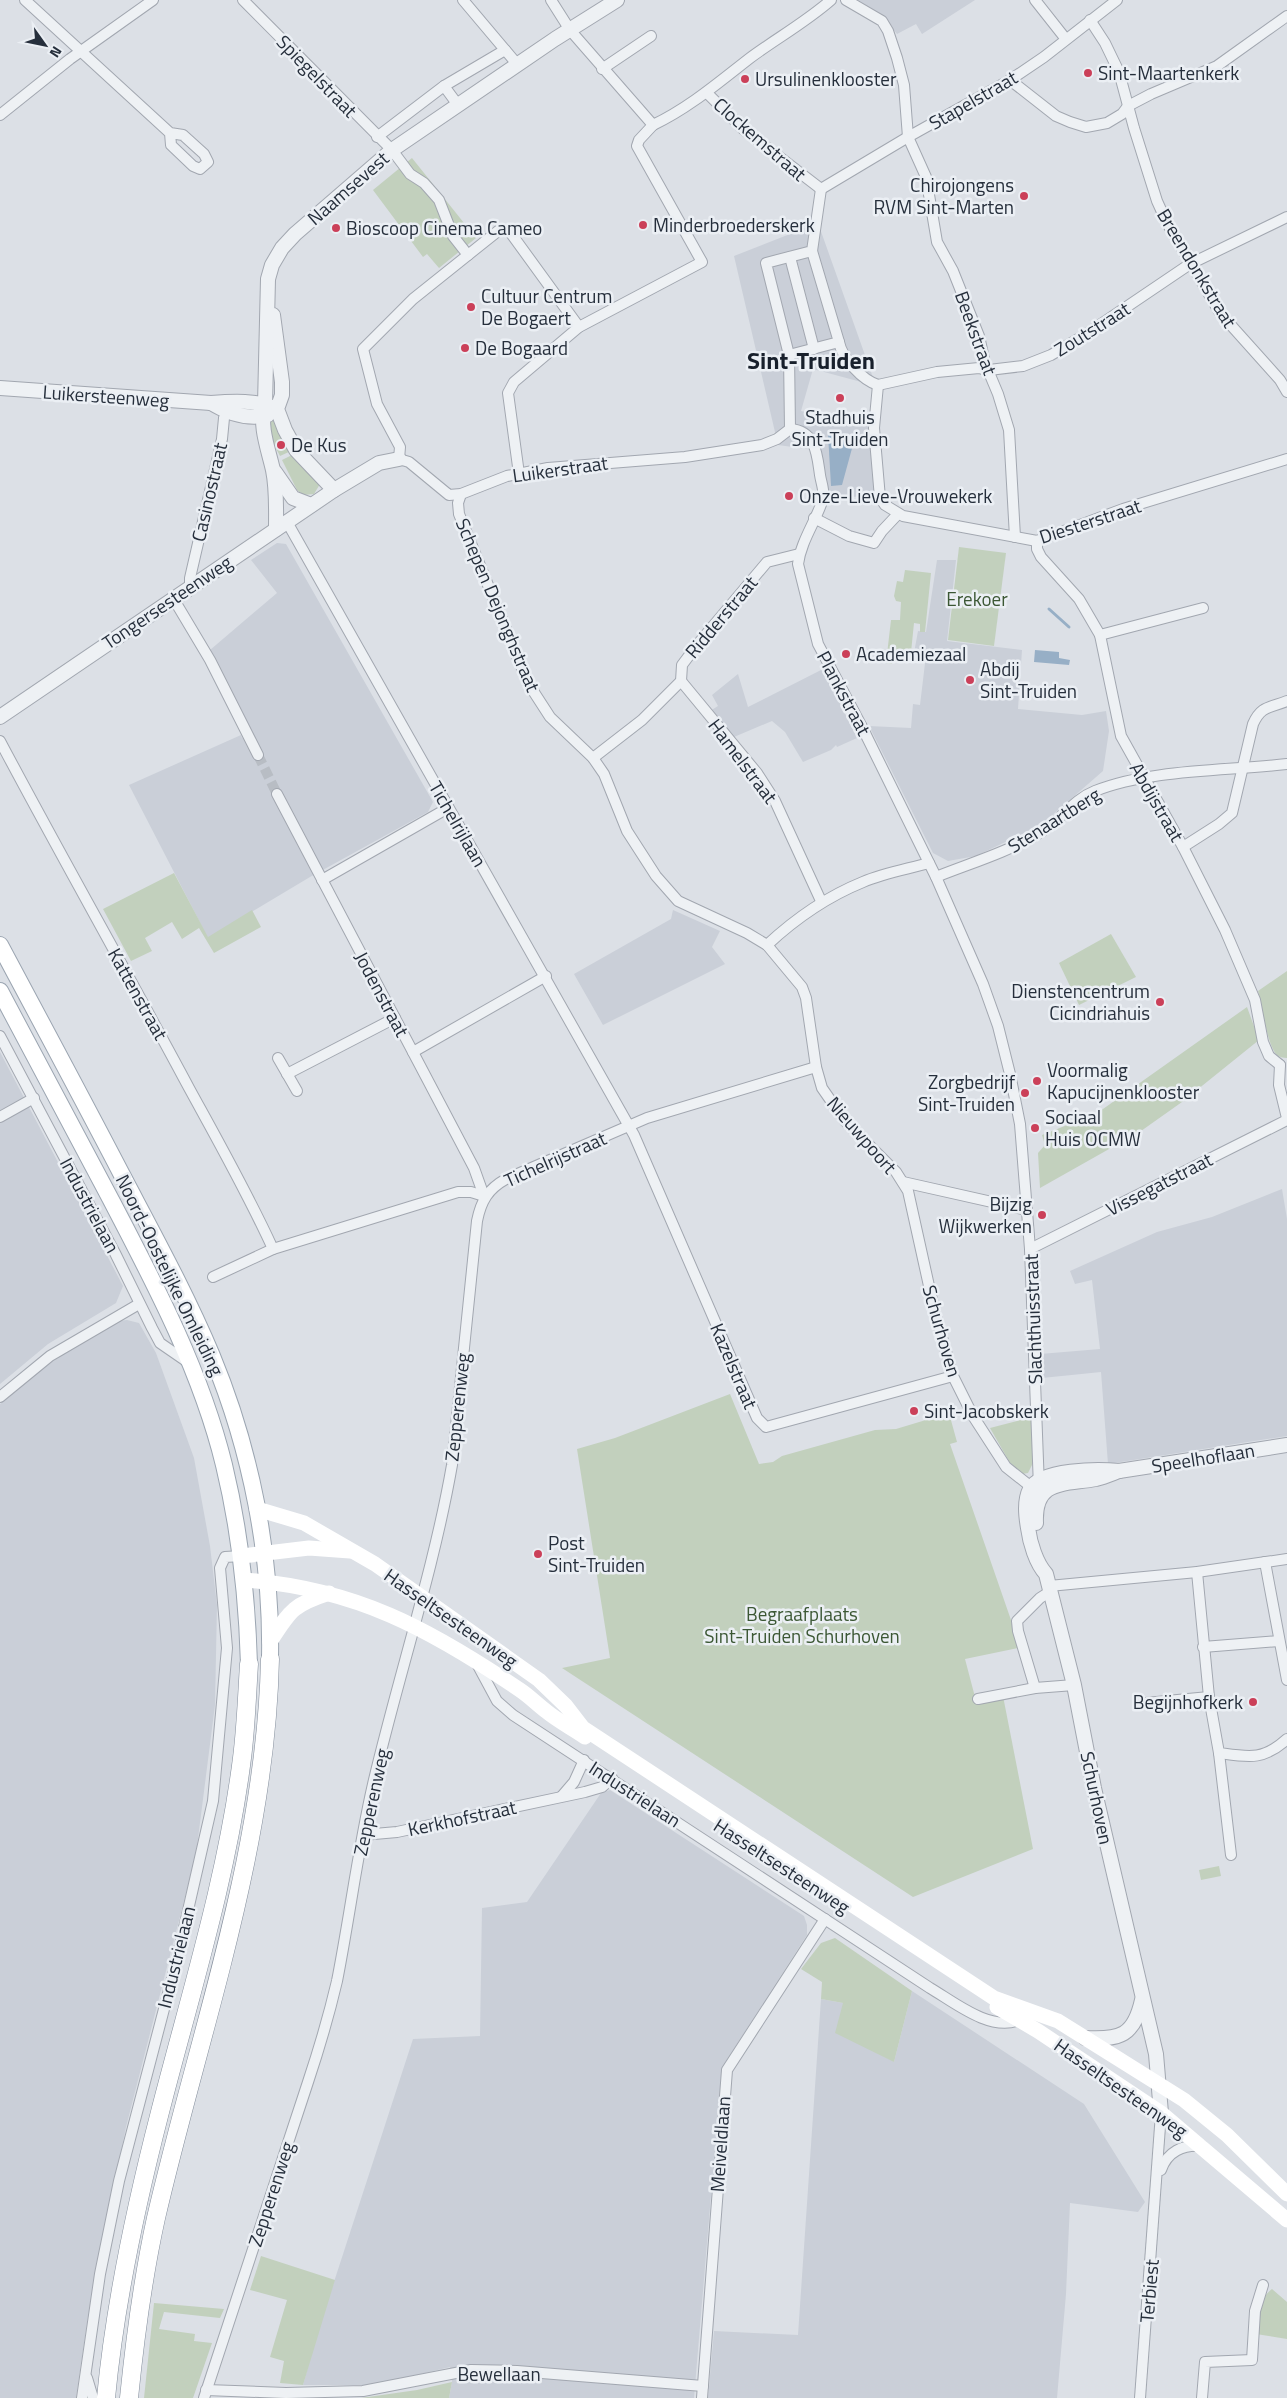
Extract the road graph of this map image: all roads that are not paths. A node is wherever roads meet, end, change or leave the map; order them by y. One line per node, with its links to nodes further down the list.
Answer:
1 (24, 0): 17 (street)
2 (153, 0): 17 (street)
3 (244, 0): 28 (street, Spiegelstraat)
4 (463, 0): 16 (street)
5 (552, 0): 13 (street)
6 (617, 0): 13 (street, Naamsevest)
7 (831, 0): 22 (street)
8 (846, 0): 29 (street, Beekstraat)
9 (1034, 0): 15 (street)
10 (1117, 0): 11 (street, Stapelstraat)
11 (1090, 20): 15 (street, Stapelstraat); 24 (street, Breendonkstraat)
12 (1285, 20): 24 (street)
13 (570, 30): 18 (street, Naamsevest); 19 (street)
14 (651, 36): 19 (street)
15 (1065, 38): 20 (street, Stapelstraat)
16 (505, 50): 18 (street); 21 (street, Naamsevest)
17 (81, 53): 25 (street); 27 (street)
18 (517, 64): 23 (street, Naamsevest)
19 (602, 69): 26 (street)
20 (1010, 80): 24 (street); 29 (street, Stapelstraat)
21 (444, 86): 23 (street); 28 (street, Naamsevest)
22 (706, 93): 26 (street, Clockemstraat); 31 (street, Clockemstraat)
23 (458, 105): 30 (street, Naamsevest)
24 (1128, 106): 36 (street, Breendonkstraat)
25 (0, 115)
26 (654, 126): 37 (street, Clockemstraat)
27 (170, 133)
28 (377, 137): 30 (street, Spiegelstraat)
29 (908, 137): 31 (street, Stapelstraat); 41 (street, Beekstraat)
30 (392, 150): 34 (street, Spiegelstraat); 46 (street, Naamsevest)
31 (820, 189): 33 (street)
32 (1287, 217): 36 (street, Zoutstraat)
33 (812, 251): 35 (street); 38 (street)
34 (468, 255): 37 (street); 49 (street)
35 (790, 257): 39 (street); 40 (street)
36 (1190, 264): 41 (street, Zoutstraat); 44 (street, Breendonkstraat)
37 (579, 326): 52 (street)
38 (839, 342): 39 (street); 42 (street)
39 (814, 349): 40 (street)
40 (790, 355): 47 (street)
41 (989, 370): 42 (street, Zoutstraat); 59 (street, Beekstraat)
42 (878, 385): 56 (street)
43 (0, 388): 45 (street, Luikersteenweg)
44 (1287, 392)
45 (232, 409): 46 (street, Luikersteenweg); 48 (street); 62 (street, Casinostraat)
46 (268, 410): 48 (street, Naamsevest); 53 (street)
47 (790, 429): 52 (street, Luikerstraat); 57 (street, Plankstraat)
48 (267, 445): 51 (street, Naamsevest)
49 (399, 459): 53 (street); 54 (street)
50 (1287, 460): 60 (street, Diesterstraat)
51 (273, 469): 55 (street); 58 (street, Naamsevest)
52 (518, 474): 54 (street, Luikerstraat)
53 (334, 490): 55 (street, Tongersesteenweg)
54 (461, 494): 71 (street, Schepen Dejonghstraat)
55 (311, 505): 58 (street, Tongersesteenweg)
56 (894, 511): 57 (street); 59 (street, Diesterstraat)
57 (814, 518): 61 (street, Plankstraat)
58 (281, 525): 62 (street, Tongersesteenweg); 76 (street, Tichelrijlaan)
59 (1015, 537): 60 (street, Diesterstraat)
60 (1037, 541): 65 (street, Abdijstraat)
61 (799, 554): 66 (street, Ridderstraat); 78 (street, Plankstraat)
62 (190, 586): 63 (street, Tongersesteenweg)
63 (172, 598): 68 (street, Tongersesteenweg); 70 (street)
64 (1203, 608): 65 (street)
65 (1100, 635): 74 (street, Abdijstraat)
66 (682, 681): 71 (street, Ridderstraat); 81 (street, Hamelstraat)
67 (1287, 701): 73 (street)
68 (0, 717)
69 (0, 742): 101 (street, Kattenstraat)
70 (258, 756)
71 (593, 758): 82 (street, Schepen Dejonghstraat)
72 (1287, 764): 73 (street, Stenaartberg)
73 (1242, 769): 74 (street, Stenaartberg); 77 (street)
74 (1144, 777): 77 (street, Abdijstraat); 79 (street, Stenaartberg)
75 (277, 794): 80 (street, Jodenstraat)
76 (448, 808): 80 (street); 84 (street, Tichelrijlaan)
77 (1183, 846): 90 (street, Abdijstraat)
78 (930, 863): 79 (street, Plankstraat); 81 (street)
79 (936, 876): 100 (street, Slachthuisstraat)
80 (322, 880): 86 (street, Jodenstraat)
81 (821, 901): 82 (street)
82 (767, 945): 91 (street, Nieuwpoort)
83 (0, 946): 110 (main road, Noord-Oostelijke Omleiding)
84 (546, 976): 88 (street); 97 (street, Tichelrijlaan)
85 (0, 991): 105 (main road, Noord-Oostelijke Omleiding)
86 (395, 1018): 88 (street, Jodenstraat); 92 (street)
87 (0, 1036): 94 (street, Industrielaan)
88 (413, 1052): 99 (street, Jodenstraat)
89 (278, 1058): 92 (street)
90 (1283, 1065): 96 (street, Vissegatstraat)
91 (816, 1067): 97 (street, Tichelrijstraat); 98 (street, Nieuwpoort)
92 (287, 1074): 93 (street)
93 (297, 1091)
94 (34, 1098): 95 (street); 104 (street, Industrielaan)
95 (0, 1117)
96 (1287, 1119): 102 (street, Vissegatstraat)
97 (629, 1126): 99 (street, Tichelrijstraat); 106 (street, Kazelstraat)
98 (903, 1182): 100 (street, Nieuwpoort); 106 (street, Schurhoven)
99 (484, 1196): 101 (street, Tichelrijstraat); 121 (street, Zepperenweg)
100 (1027, 1210): 102 (street, Slachthuisstraat)
101 (273, 1249): 103 (street, Tichelrijstraat)
102 (1030, 1249): 109 (street, Slachthuisstraat)
103 (213, 1277)
104 (139, 1304): 105 (street, Industrielaan); 107 (street)
105 (191, 1365): 113 (main road, Noord-Oostelijke Omleiding)
106 (953, 1376): 109 (street, Schurhoven)
107 (0, 1397)
108 (1287, 1445): 109 (street, Speelhoflaan)
109 (1036, 1488): 119 (street, Slachthuisstraat)
110 (257, 1509): 111 (main road, Hasseltsesteenweg); 112 (main road, Noord-Oostelijke Omleiding)
111 (351, 1551): 112 (main road, Hasseltsesteenweg); 121 (main road, Hasseltsesteenweg)
112 (264, 1552): 113 (main road, Hasseltsesteenweg); 118 (main road, Noord-Oostelijke Omleiding)
113 (242, 1556): 117 (main road, Noord-Oostelijke Omleiding); 152 (street, Industrielaan)
114 (1287, 1559): 115 (street)
115 (1265, 1562): 116 (street); 123 (street)
116 (1197, 1572): 119 (street); 124 (street)
117 (244, 1580): 118 (main road, Hasseltsesteenweg); 127 (main road, Noord-Oostelijke Omleiding)
118 (268, 1582): 120 (main road, Hasseltsesteenweg); 125 (main road, Noord-Oostelijke Omleiding)
119 (1049, 1584): 129 (street, Schurhoven); 130 (street)
120 (329, 1593): 122 (main road, Hasseltsesteenweg); 125 (main road)
121 (423, 1597): 122 (street, Zepperenweg); 144 (main road, Hasseltsesteenweg)
122 (415, 1626): 126 (main road, Hasseltsesteenweg); 139 (street, Zepperenweg)
123 (1279, 1641): 124 (street); 128 (street)
124 (1204, 1647): 131 (street)
125 (270, 1650): 158 (highway)
126 (475, 1661): 136 (street, Industrielaan); 143 (main road, Hasseltsesteenweg)
127 (248, 1664): 157 (highway)
128 (1287, 1680)
129 (1074, 1685): 130 (street); 142 (street, Schurhoven)
130 (1035, 1688): 132 (street)
131 (1209, 1697): 133 (street); 135 (street)
132 (978, 1699)
133 (1146, 1704)
134 (1287, 1739): 135 (street)
135 (1218, 1753): 140 (street)
136 (584, 1760): 137 (street, Industrielaan); 138 (street)
137 (612, 1778): 138 (street, Kerkhofstraat); 141 (street, Industrielaan)
138 (562, 1796): 139 (street, Kerkhofstraat)
139 (363, 1835): 154 (street, Zepperenweg)
140 (1231, 1855)
141 (825, 1919): 143 (street, Industrielaan); 153 (street, Meiveldlaan)
142 (1142, 1996): 144 (street); 145 (street, Schurhoven)
143 (1019, 2020): 146 (main road, Hasseltsesteenweg)
144 (1085, 2038): 145 (main road, Hasseltsesteenweg)
145 (1160, 2085): 146 (street, Schurhoven); 149 (main road, Hasseltsesteenweg)
146 (1161, 2113): 147 (main road, Hasseltsesteenweg); 148 (street, Terbiest)
147 (1202, 2146): 148 (street, Terbiest); 150 (main road, Hasseltsesteenweg)
148 (1157, 2183): 160 (street, Terbiest)
149 (1287, 2194)
150 (1287, 2220)
151 (1263, 2285): 161 (street)
152 (86, 2370): 155 (street, Industrielaan); 156 (street, Industrielaan)
153 (703, 2386): 154 (street, Bewellaan); 159 (street, Meiveldlaan)
154 (204, 2396)
155 (82, 2398)
156 (93, 2398)
157 (106, 2398)
158 (129, 2398)
159 (702, 2398)
160 (1140, 2398)
161 (1202, 2398)

